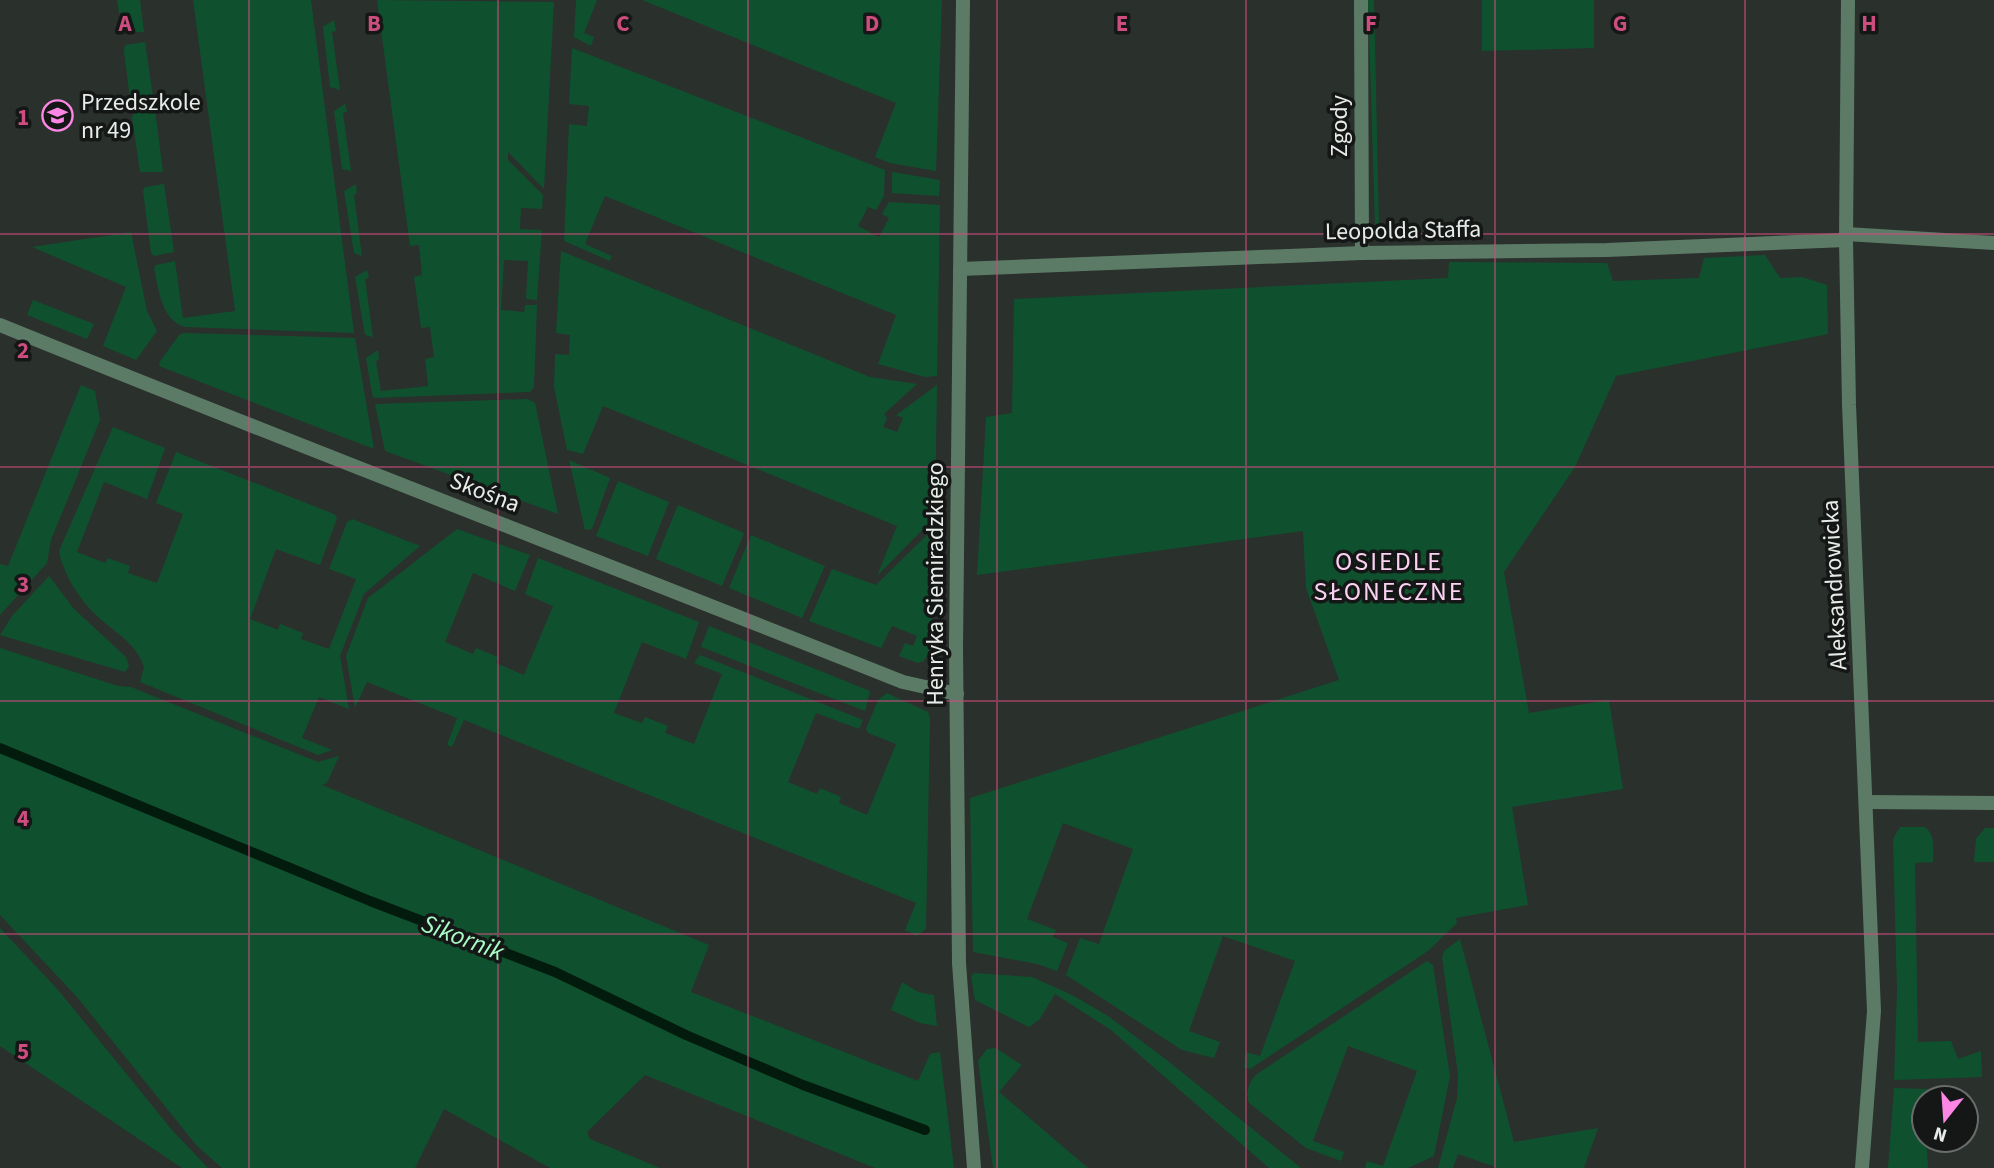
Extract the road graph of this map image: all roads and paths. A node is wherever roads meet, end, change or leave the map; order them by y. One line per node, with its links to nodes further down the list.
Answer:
1 (963, 0): 7 (street, Henryka Siemiradzkiego)
2 (1361, 0): 6 (street, Zgody)
3 (1848, 0): 4 (street, Aleksandrowicka)
4 (1846, 237): 5 (street, Leopolda Staffa); 6 (street, Leopolda Staffa); 10 (street, Aleksandrowicka)
5 (1994, 243)
6 (1362, 253): 7 (street, Leopolda Staffa)
7 (960, 269): 9 (street, Henryka Siemiradzkiego)
8 (0, 325): 9 (street, Skośna)
9 (957, 694): 12 (street, Henryka Siemiradzkiego)
10 (1867, 802): 11 (street); 13 (street, Aleksandrowicka)
11 (1994, 803)
12 (974, 1168)
13 (1862, 1168)

